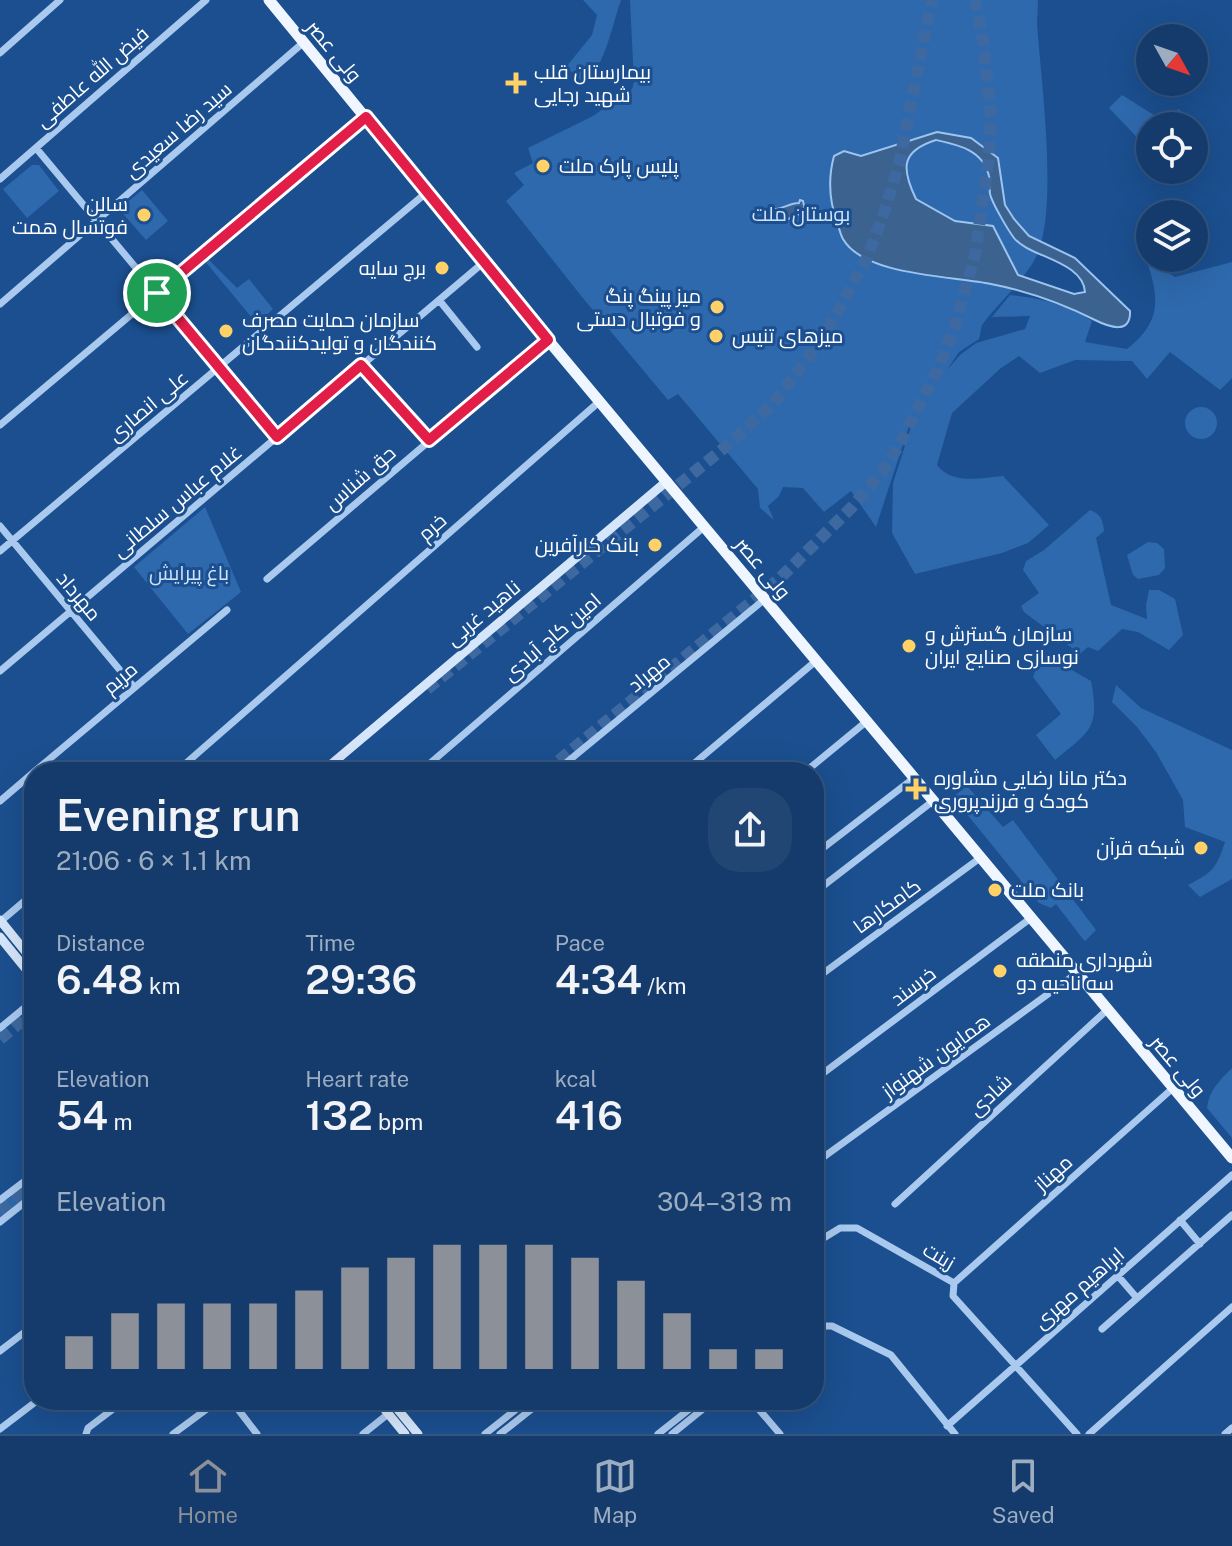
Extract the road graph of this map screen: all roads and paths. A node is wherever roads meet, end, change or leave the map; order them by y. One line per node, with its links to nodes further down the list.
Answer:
1 (60, 0): 5 (street)
2 (206, 0): 7 (street, فیض الله عاطفی)
3 (269, 0): 4 (main road, ولی عصر)
4 (304, 42): 6 (main road, ولی عصر); 10 (street, سید رضا سعیدی)
5 (0, 53)
6 (366, 117): 9 (main road, ولی عصر); 12 (street)
7 (36, 148): 8 (street, فیض الله عاطفی); 10 (street)
8 (0, 179)
9 (426, 193): 11 (main road, ولی عصر); 18 (street, علی انصاری)
10 (97, 221): 12 (street); 14 (street, سید رضا سعیدی)
11 (484, 262): 13 (street, غلام عباس سلطانی); 15 (main road, ولی عصر)
12 (157, 293): 18 (street); 20 (street)
13 (439, 300): 16 (street); 17 (street, غلام عباس سلطانی)
14 (0, 304)
15 (548, 340): 19 (main road, ولی عصر); 22 (street, حق شناس)
16 (477, 347)
17 (361, 365): 21 (street, غلام عباس سلطانی); 22 (street)
18 (219, 367): 21 (street); 26 (street, علی انصاری)
19 (600, 401): 23 (main road, ولی عصر); 37 (street, خرم)
20 (0, 425)
21 (277, 437): 31 (street, غلام عباس سلطانی)
22 (429, 440): 28 (street, حق شناس)
23 (667, 481): 25 (main road, ولی عصر); 38 (main road, ناهید غربی)
24 (0, 526): 26 (street, مهرداد)
25 (705, 526): 29 (main road, ولی عصر); 39 (street, امین کاج آبادی)
26 (12, 541): 27 (street, علی انصاری); 31 (street, مهرداد)
27 (0, 551)
28 (267, 579)
29 (765, 599): 32 (main road, ولی عصر); 40 (street, مهراد)
30 (227, 610): 34 (street, مریم)
31 (71, 611): 33 (street, غلام عباس سلطانی); 34 (street, مهرداد)
32 (817, 660): 35 (main road, ولی عصر); 41 (street)
33 (0, 671)
34 (134, 687): 36 (street, مریم)
35 (867, 721): 42 (street); 43 (main road, ولی عصر)
36 (46, 762)
37 (188, 762)
38 (334, 762)
39 (432, 762)
40 (567, 762)
41 (696, 762)
42 (817, 762)
43 (914, 778): 46 (main road, ولی عصر); 47 (street)
44 (24, 781): 45 (street, مریم)
45 (0, 801)
46 (933, 801): 48 (main road, ولی عصر); 49 (street)
47 (824, 847)
48 (980, 858): 51 (main road, ولی عصر); 56 (street, کامکارها)
49 (824, 885)
50 (24, 901): 52 (street)
51 (1031, 918): 57 (main road, ولی عصر); 61 (street, خرسند)
52 (0, 921): 54 (main road)
53 (2, 945): 55 (main road)
54 (24, 950)
55 (24, 968)
56 (824, 973)
57 (1077, 973): 59 (main road, ولی عصر); 63 (street, همایون شهنواز)
58 (24, 1008): 60 (street)
59 (1107, 1010): 62 (main road, ولی عصر); 69 (street, شادی)
60 (0, 1028)
61 (824, 1073)
62 (1173, 1088): 64 (main road, ولی عصر); 76 (street, مهناز)
63 (824, 1157)
64 (1232, 1158)
65 (1232, 1175): 71 (street, ابراهیم مهری)
66 (24, 1182): 67 (street)
67 (0, 1200)
68 (24, 1203): 72 (street)
69 (895, 1204)
70 (1232, 1215): 74 (street)
71 (1180, 1220): 74 (street); 75 (street, ابراهیم مهری)
72 (0, 1222)
73 (824, 1238): 76 (street, زینت)
74 (1200, 1244): 77 (street)
75 (1118, 1276): 77 (street); 83 (street, ابراهیم مهری)
76 (954, 1283): 83 (street, زینت)
77 (1137, 1298): 80 (street)
78 (1232, 1307): 111 (street)
79 (824, 1326): 96 (street)
80 (1102, 1329)
81 (24, 1333): 82 (street)
82 (0, 1351)
83 (1015, 1366): 96 (street, ابراهیم مهری); 110 (street, زینت)
84 (25, 1410): 98 (street)
85 (112, 1410): 100 (street)
86 (205, 1410): 101 (street)
87 (239, 1410): 102 (street)
88 (385, 1410): 95 (main road)
89 (398, 1410): 105 (main road)
90 (517, 1410): 99 (street)
91 (528, 1410): 99 (street)
92 (688, 1410): 106 (street)
93 (702, 1410): 107 (street)
94 (760, 1410): 108 (street)
95 (388, 1414): 103 (street); 104 (main road)
96 (947, 1426): 109 (street)
97 (1232, 1428): 112 (street)
98 (0, 1429)
99 (493, 1433)
100 (86, 1434)
101 (173, 1434)
102 (257, 1434)
103 (363, 1434)
104 (405, 1434)
105 (418, 1434)
106 (658, 1434)
107 (672, 1434)
108 (780, 1434)
109 (955, 1434)
110 (1077, 1434)
111 (1089, 1434)
112 (1225, 1434)

